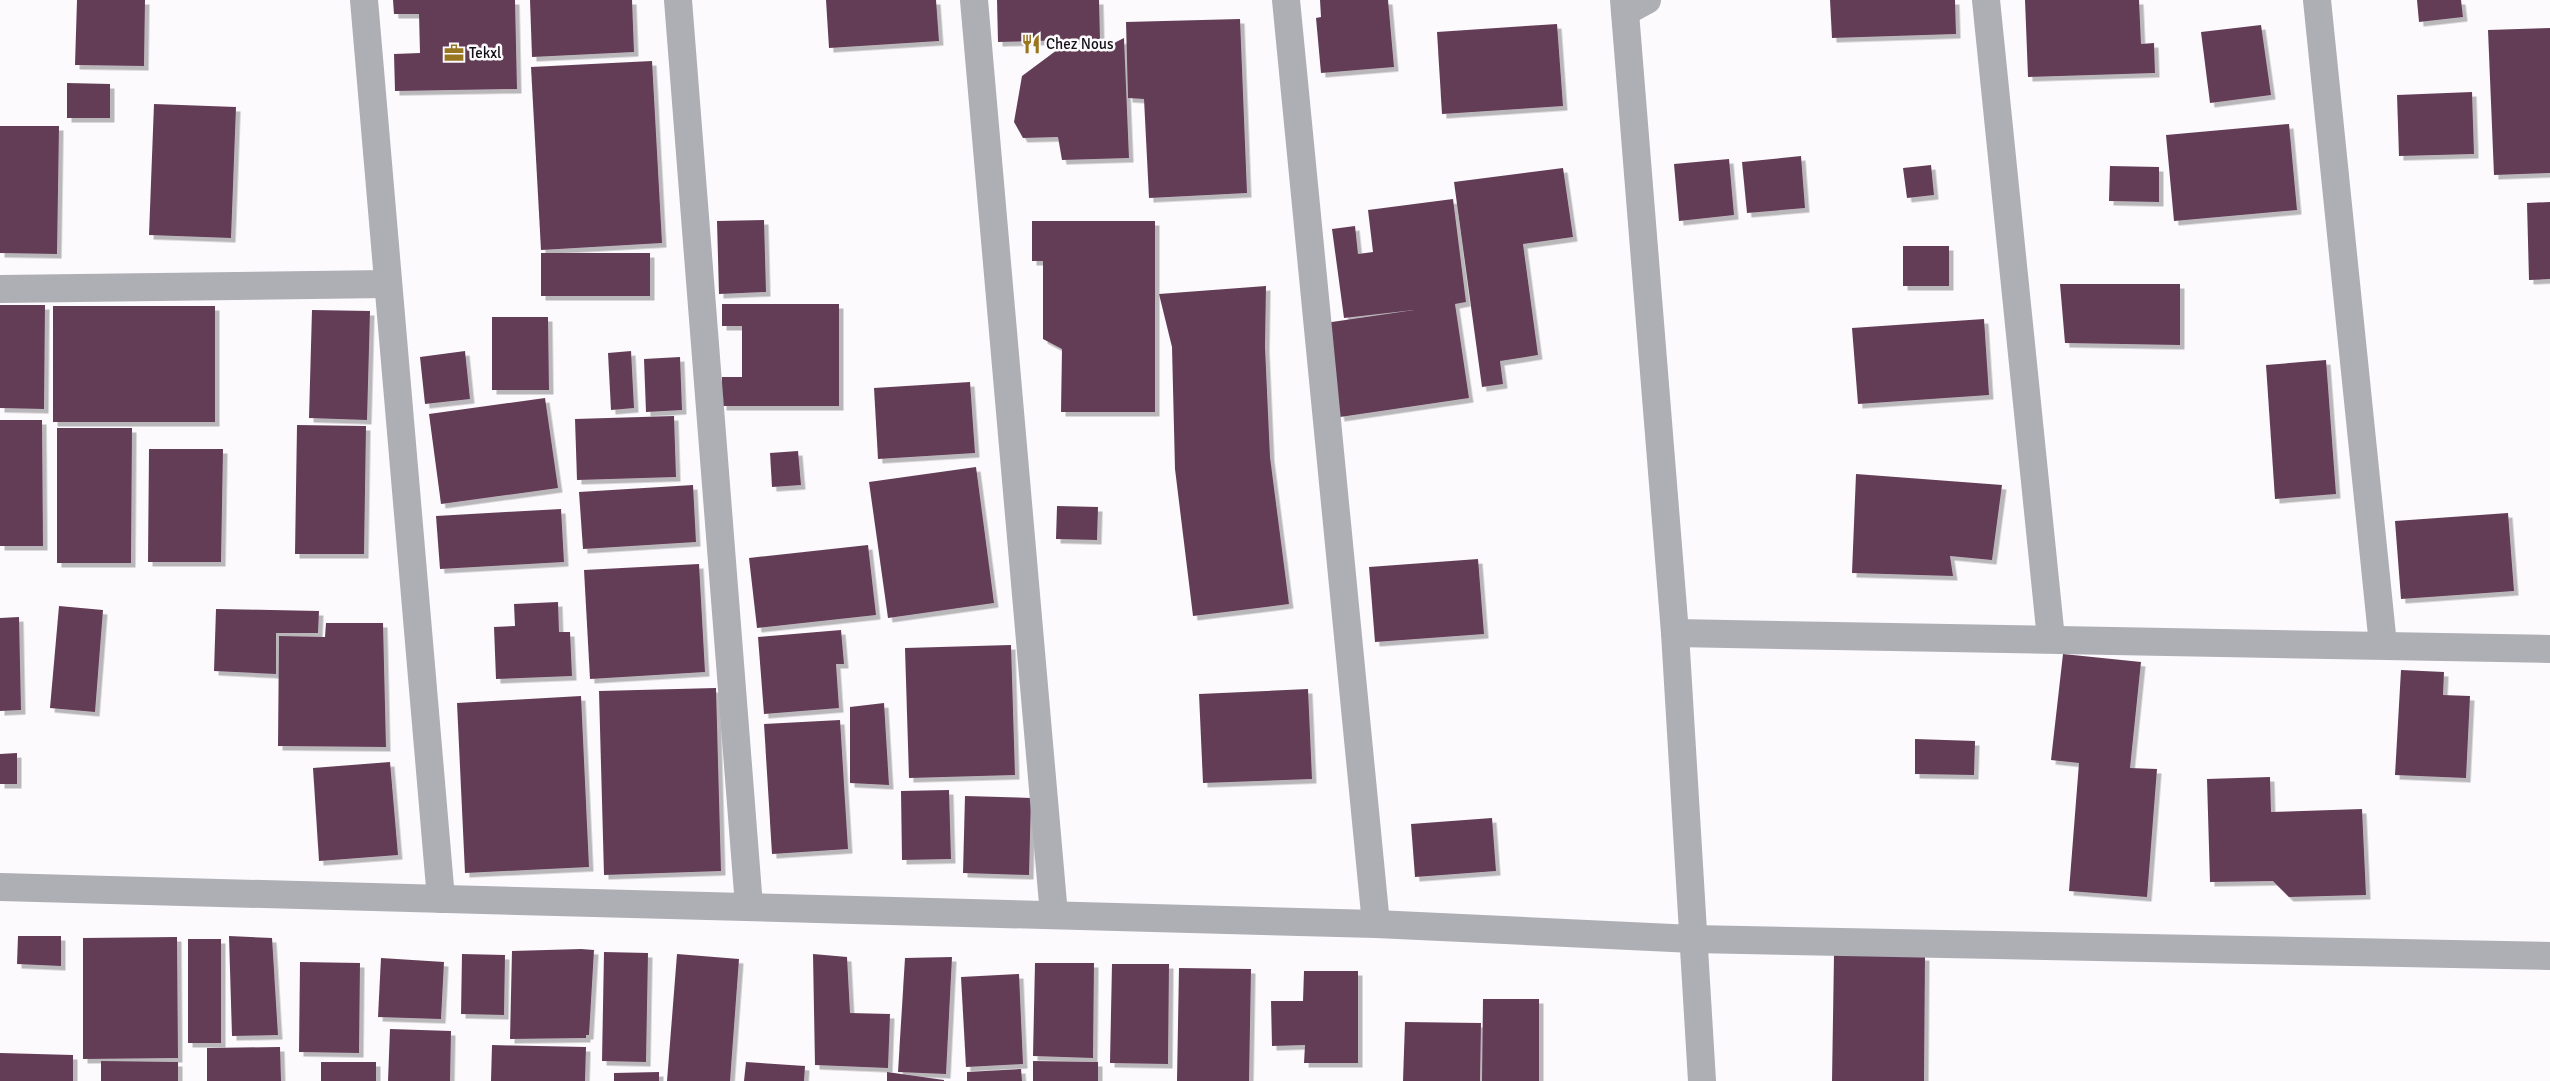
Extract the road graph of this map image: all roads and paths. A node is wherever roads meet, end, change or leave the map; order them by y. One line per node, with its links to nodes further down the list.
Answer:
1 (364, 0): 8 (street)
2 (678, 0): 16 (street)
3 (974, 0): 17 (street)
4 (1286, 0): 18 (street)
5 (1986, 0): 11 (street)
6 (2317, 0): 12 (street)
7 (1632, 4): 10 (street)
8 (388, 284): 9 (street); 15 (street)
9 (0, 290)
10 (1675, 633): 11 (street); 19 (street)
11 (2051, 640): 12 (street)
12 (2383, 646): 13 (street)
13 (2550, 649)
14 (0, 887): 15 (street)
15 (441, 899): 16 (street)
16 (749, 906): 17 (street)
17 (1054, 916): 18 (street)
18 (1376, 924): 19 (street)
19 (1694, 939): 20 (street); 21 (street)
20 (2550, 956)
21 (1702, 1081)

